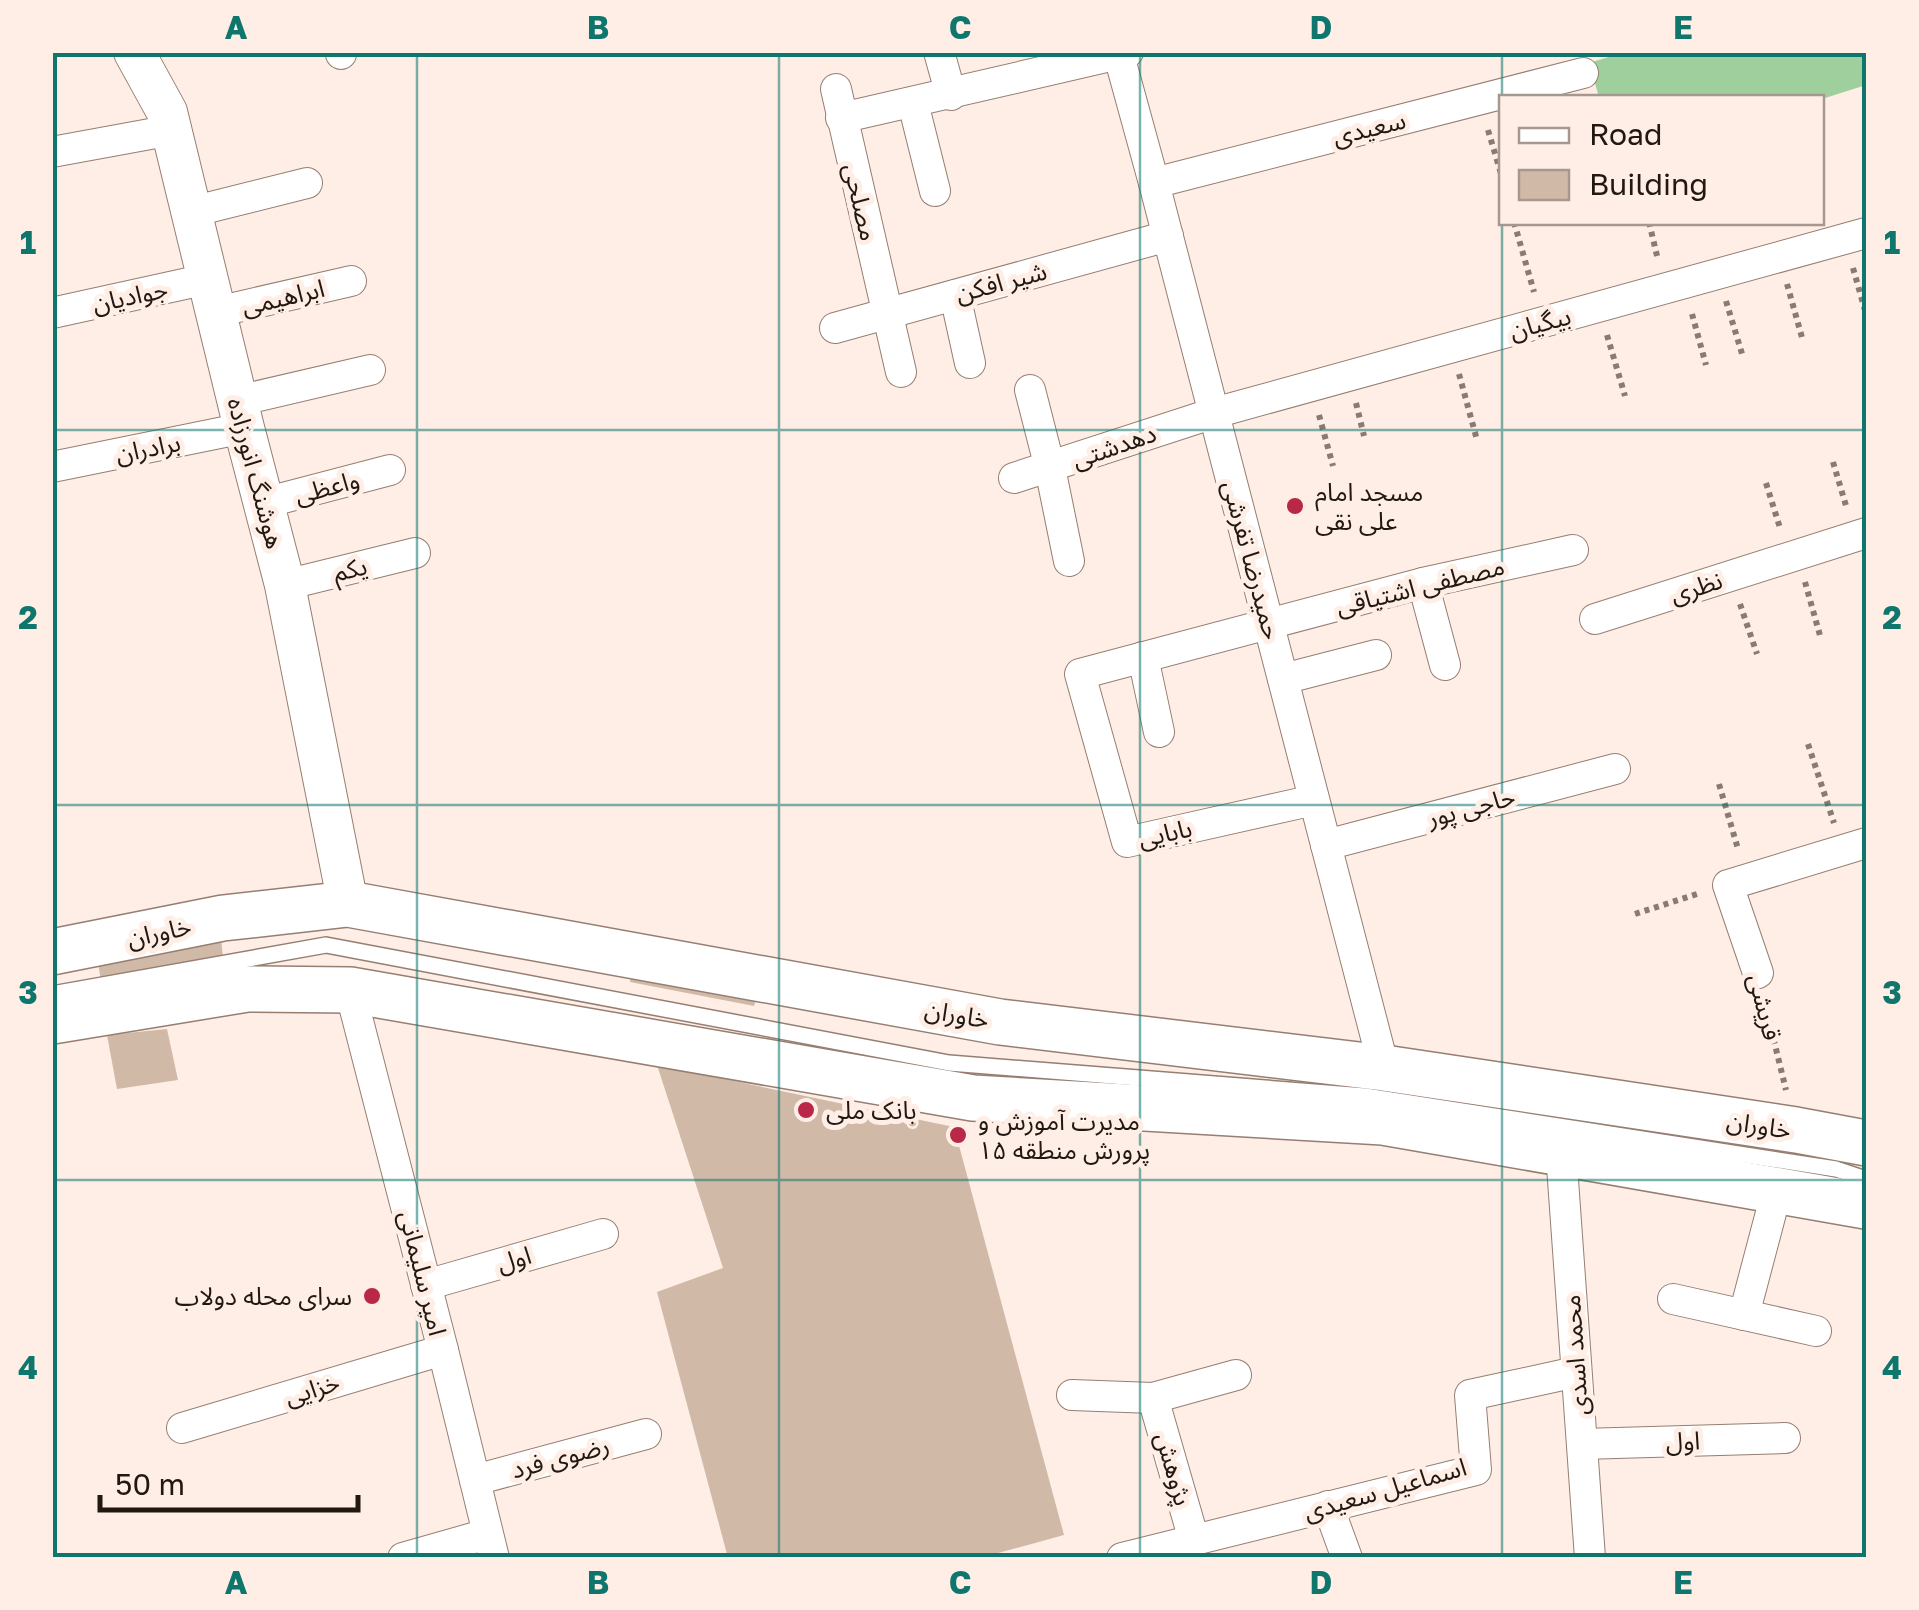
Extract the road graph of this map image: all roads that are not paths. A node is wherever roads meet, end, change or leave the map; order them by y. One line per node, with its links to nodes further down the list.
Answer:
1 (134, 52): 10 (main road, هوشنگ انورزاده)
2 (939, 52): 6 (street)
3 (1122, 53): 4 (street); 12 (street, حمیدرضا تفرشی)
4 (1015, 66): 6 (street)
5 (1583, 73): 7 (street, سعیدی)
6 (951, 95): 9 (street)
7 (1499, 95)
8 (1499, 95): 12 (street, سعیدی)
9 (913, 103): 14 (street); 22 (street, مصلحی)
10 (172, 130): 11 (street); 15 (main road, هوشنگ انورزاده)
11 (52, 152)
12 (1154, 183): 16 (street, حمیدرضا تفرشی)
13 (307, 184): 15 (street)
14 (936, 191)
15 (191, 212): 20 (main road, هوشنگ انورزاده)
16 (1168, 236): 19 (street, شیر افکن); 28 (street, حمیدرضا تفرشی)
17 (1855, 236): 28 (street, بیگیان)
18 (351, 281): 20 (street, ابراهیمی)
19 (955, 295): 22 (street, شیر افکن); 24 (street)
20 (212, 296): 21 (street, جوادیان); 29 (main road, هوشنگ انورزاده)
21 (52, 313)
22 (887, 314): 23 (street, شیر افکن); 26 (street, مصلحی)
23 (835, 328)
24 (970, 362)
25 (370, 370): 29 (street, برادران)
26 (900, 372)
27 (1030, 390): 31 (street)
28 (1214, 412): 31 (street, دهدشتی); 42 (street, حمیدرضا تفرشی)
29 (240, 414): 30 (street, برادران); 34 (main road, هوشنگ انورزاده)
30 (52, 467)
31 (1050, 468): 33 (street, دهدشتی); 38 (street)
32 (390, 470): 34 (street, واعظی)
33 (1014, 478)
34 (264, 503): 40 (main road, هوشنگ انورزاده)
35 (1861, 534): 41 (street, نظری)
36 (1573, 550): 39 (street, مصطفی اشتیاقی)
37 (415, 553): 40 (street, یکم)
38 (1068, 560)
39 (1423, 583): 42 (street, مصطفی اشتیاقی); 45 (street)
40 (286, 585): 53 (main road, هوشنگ انورزاده)
41 (1595, 620)
42 (1268, 624): 44 (street, مصطفی اشتیاقی); 47 (street, حمیدرضا تفرشی)
43 (1376, 655): 47 (street)
44 (1143, 657): 46 (street, مصطفی اشتیاقی); 48 (street)
45 (1444, 664)
46 (1080, 674): 50 (street, بابایی)
47 (1283, 679): 50 (street, حمیدرضا تفرشی)
48 (1159, 732)
49 (1615, 769): 51 (street, حاجی پور)
50 (1314, 800): 51 (street, حمیدرضا تفرشی)
51 (1326, 845): 59 (street, حمیدرضا تفرشی)
52 (1854, 847): 55 (street, قریشی)
53 (348, 904): 54 (main road, خاوران); 59 (main road, خاوران)
54 (52, 952)
55 (1758, 974)
56 (350, 990): 58 (main road); 61 (main road); 66 (street, امیر سلیمانی)
57 (52, 994): 62 (lane)
58 (52, 1022)
59 (1384, 1068): 60 (main road, خاوران)
60 (1866, 1143)
61 (1561, 1152): 63 (main road); 71 (street, محمد اسدی)
62 (1866, 1180)
63 (1777, 1190): 64 (main road); 68 (street)
64 (1866, 1206)
65 (603, 1234): 66 (street, اول)
66 (426, 1285): 70 (street, امیر سلیمانی)
67 (1673, 1299): 68 (street)
68 (1744, 1315): 69 (street)
69 (1816, 1332)
70 (443, 1350): 75 (street, خزایی); 79 (street, امیر سلیمانی)
71 (1576, 1372): 78 (street, محمد اسدی); 80 (street, اسماعیل سعیدی)
72 (1236, 1375): 74 (street, پژوهش)
73 (1072, 1395): 74 (street, پژوهش)
74 (1154, 1398): 81 (street, پژوهش)
75 (182, 1428)
76 (646, 1434): 79 (street, رضوی فرد)
77 (1785, 1438): 78 (street, اول)
78 (1582, 1444): 87 (street, محمد اسدی)
79 (475, 1480): 83 (street, امیر سلیمانی)
80 (1328, 1506): 82 (street, اسماعیل سعیدی); 86 (street)
81 (1194, 1540): 82 (street, اسماعیل سعیدی); 85 (street, اسماعیل سعیدی)
82 (1244, 1543)
83 (490, 1546): 84 (street)
84 (403, 1558)
85 (1122, 1558)
86 (1347, 1558)
87 (1590, 1558)

